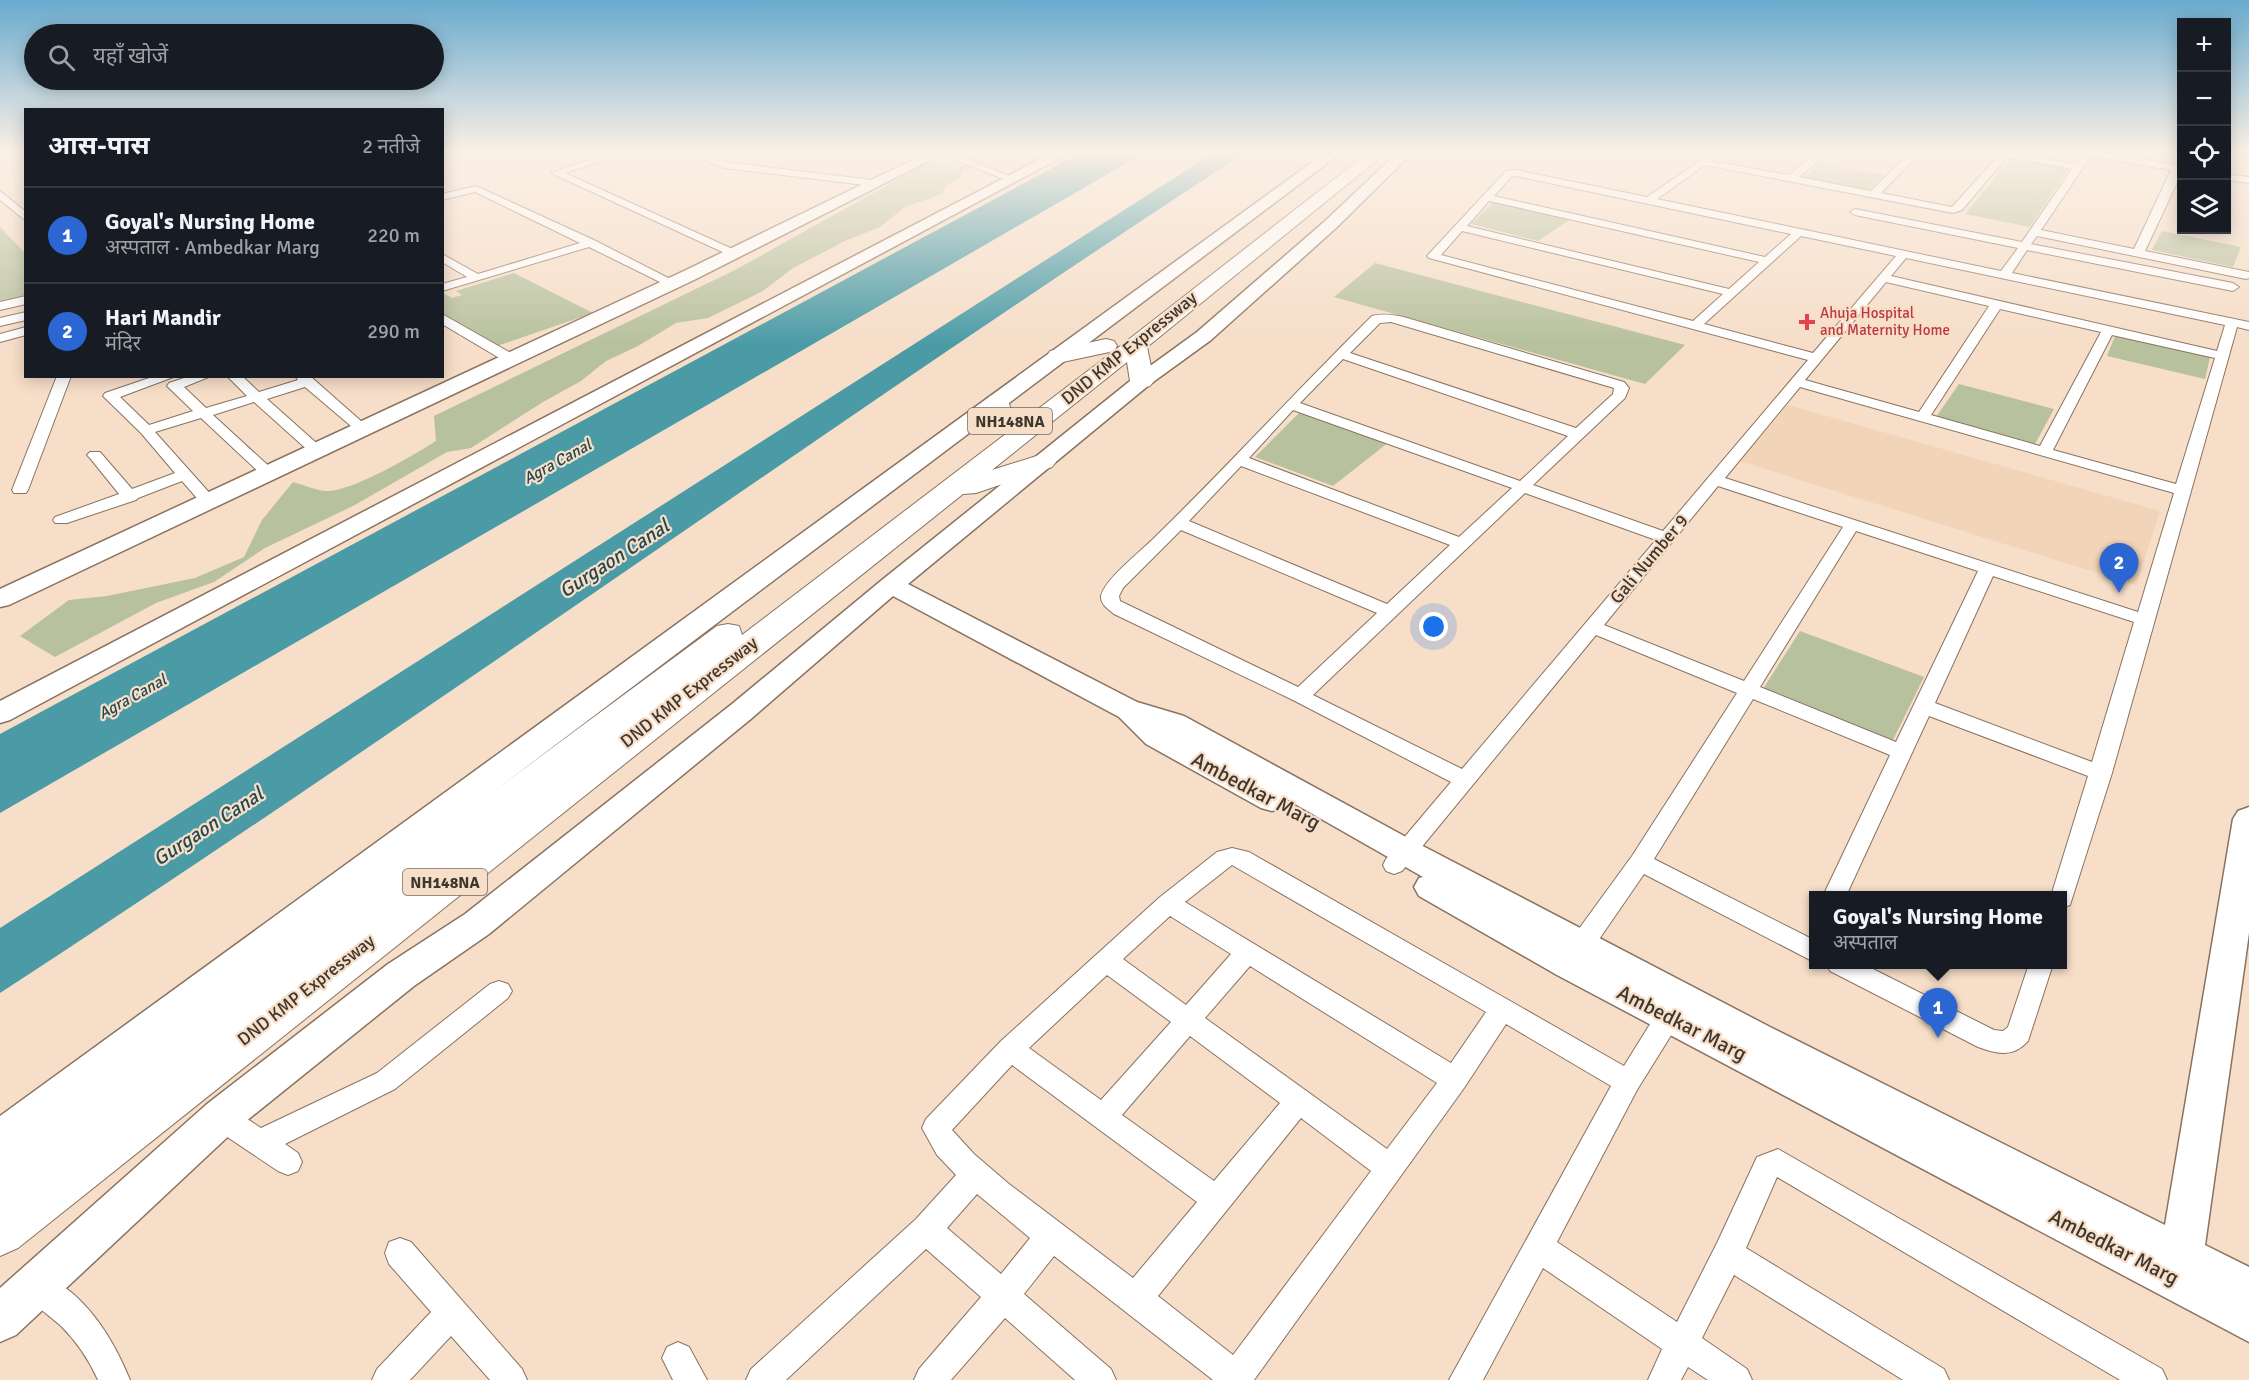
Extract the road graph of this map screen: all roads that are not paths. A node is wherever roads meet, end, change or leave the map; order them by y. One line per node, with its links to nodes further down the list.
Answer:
1 (535, 216): 19 (street)
2 (652, 216): 22 (street)
3 (806, 216): 22 (street)
4 (940, 216): 95 (street)
5 (1248, 216): 48 (street)
6 (1275, 216): 46 (highway, DND KMP Expressway / NH148NA)
7 (1297, 216): 45 (highway, DND KMP Expressway / NH148NA)
8 (1339, 216): 57 (street)
9 (1469, 216): 16 (street)
10 (1571, 216): 25 (street)
11 (1729, 216): 17 (street)
12 (1880, 216): 15 (street)
13 (2044, 216): 18 (street)
14 (2156, 216): 23 (street)
15 (1883, 217): 21 (street)
16 (1459, 227): 32 (street); 40 (street)
17 (1800, 231): 20 (street); 25 (street)
18 (2034, 232): 21 (street); 23 (street)
19 (592, 243): 27 (street); 30 (street)
20 (1908, 246): 26 (street); 28 (street, Gali Number 9)
21 (2025, 246): 26 (street); 29 (street)
22 (733, 253): 30 (street)
23 (2138, 253): 29 (street)
24 (444, 258): 27 (street)
25 (1767, 261): 32 (street)
26 (2005, 274): 39 (street)
27 (477, 278): 31 (street)
28 (1882, 278): 34 (street); 50 (street, Gali Number 9)
29 (2243, 278)
30 (672, 284): 51 (street)
31 (444, 287)
32 (1732, 293): 40 (street)
33 (24, 300): 35 (street)
34 (1997, 304): 42 (street); 63 (street)
35 (0, 306)
36 (24, 316): 38 (street)
37 (444, 319): 51 (street)
38 (0, 322)
39 (2232, 322): 41 (street); 49 (street)
40 (1695, 326): 50 (street)
41 (2249, 326)
42 (2108, 330): 49 (street); 68 (street)
43 (24, 332): 44 (street)
44 (0, 338)
45 (1140, 340): 57 (highway); 78 (highway, DND KMP Expressway / NH148NA)
46 (1106, 346): 48 (highway); 62 (highway, DND KMP Expressway / NH148NA)
47 (1340, 354): 60 (street); 66 (street); 66 (street)
48 (1058, 356): 62 (street)
49 (2222, 356): 77 (street)
50 (1816, 358): 58 (street, Gali Number 9)
51 (511, 359): 64 (street)
52 (63, 378): 76 (street)
53 (164, 378): 65 (street)
54 (199, 378): 61 (street)
55 (235, 378): 59 (street)
56 (304, 379): 59 (street); 64 (street)
57 (1142, 381): 71 (street)
58 (1796, 382): 63 (street); 74 (street, Gali Number 9)
59 (253, 397): 61 (street); 67 (street)
60 (1291, 404): 70 (street); 75 (street)
61 (204, 412): 65 (street); 72 (street)
62 (1002, 412): 121 (street); 126 (highway, DND KMP Expressway / NH148NA)
63 (1922, 418): 68 (street)
64 (363, 429): 67 (street)
65 (146, 430): 73 (street)
66 (1578, 434): 75 (street)
67 (317, 451): 72 (street)
68 (2044, 452): 77 (street)
69 (95, 455): 79 (street)
70 (1240, 460): 82 (street); 85 (street)
71 (1043, 462): 78 (highway); 87 (street)
72 (268, 473): 80 (street)
73 (185, 475): 79 (street); 80 (street)
74 (1715, 480): 83 (street); 84 (street, Gali Number 9)
75 (1522, 487): 84 (street); 85 (street)
76 (20, 490)
77 (2183, 491): 90 (street)
78 (944, 494): 129 (highway, DND KMP Expressway / NH148NA)
79 (130, 496): 81 (street)
80 (208, 501): 88 (street)
81 (62, 520)
82 (1179, 523): 89 (street); 93 (street)
83 (1852, 525): 86 (street); 92 (street)
84 (1666, 538): 91 (street, Gali Number 9)
85 (1462, 544): 89 (street)
86 (1988, 568): 90 (street); 94 (street)
87 (891, 585): 100 (street, Ambedkar Marg); 120 (street)
88 (3, 595)
89 (1390, 612): 93 (street)
90 (2145, 620): 97 (street)
91 (1593, 627): 92 (street); 98 (street, Gali Number 9)
92 (1748, 690): 96 (street); 101 (street)
93 (1300, 696): 98 (street)
94 (1923, 706): 96 (street); 97 (street)
95 (0, 713)
96 (1901, 752): 102 (street)
97 (2101, 773): 103 (street)
98 (1465, 780): 100 (street, Gali Number 9)
99 (2249, 819): 134 (street)
100 (1400, 858): 105 (street, Ambedkar Marg); 112 (street, Ambedkar Marg)
101 (1640, 862): 105 (street); 106 (street)
102 (1836, 891)
103 (2064, 891)
104 (1168, 903): 107 (street); 108 (street); 113 (street)
105 (1582, 944): 112 (street, Ambedkar Marg)
106 (1809, 946)
107 (1249, 951): 114 (street); 116 (street)
108 (1107, 961): 114 (street); 115 (street)
109 (1849, 969): 110 (street)
110 (2039, 969)
111 (499, 991): 122 (street)
112 (1675, 1007): 117 (street); 134 (street, Ambedkar Marg)
113 (1502, 1009): 116 (street); 117 (street)
114 (1188, 1020): 118 (street); 119 (street)
115 (1010, 1049): 119 (street); 125 (street)
116 (1455, 1080): 124 (street)
117 (1628, 1082): 131 (street)
118 (1298, 1102): 124 (street); 127 (street)
119 (1103, 1117): 127 (street)
120 (221, 1118): 122 (street); 135 (street)
121 (0, 1140)
122 (259, 1143): 123 (street)
123 (288, 1162)
124 (1389, 1167): 144 (street)
125 (976, 1174): 128 (street); 130 (street)
126 (0, 1185)
127 (1217, 1200): 138 (street)
128 (926, 1229): 137 (street); 147 (street)
129 (0, 1231)
130 (1050, 1237): 137 (street); 138 (street)
131 (1538, 1247): 142 (street); 150 (street)
132 (400, 1253): 139 (street)
133 (1728, 1254): 142 (street); 153 (street); 154 (street)
134 (2180, 1268): 136 (street, Ambedkar Marg); 141 (street, Ambedkar Marg)
135 (38, 1287): 140 (street); 145 (street)
136 (2249, 1291)
137 (1004, 1295): 148 (street); 149 (street)
138 (1136, 1299): 144 (street)
139 (451, 1313): 143 (street); 146 (street)
140 (0, 1319)
141 (2249, 1319)
142 (1681, 1341): 151 (street); 152 (street)
143 (507, 1379)
144 (1237, 1379)
145 (114, 1380)
146 (388, 1380)
147 (762, 1380)
148 (930, 1380)
149 (1100, 1380)
150 (1465, 1380)
151 (1664, 1380)
152 (1736, 1380)
153 (1933, 1380)
154 (2151, 1380)

